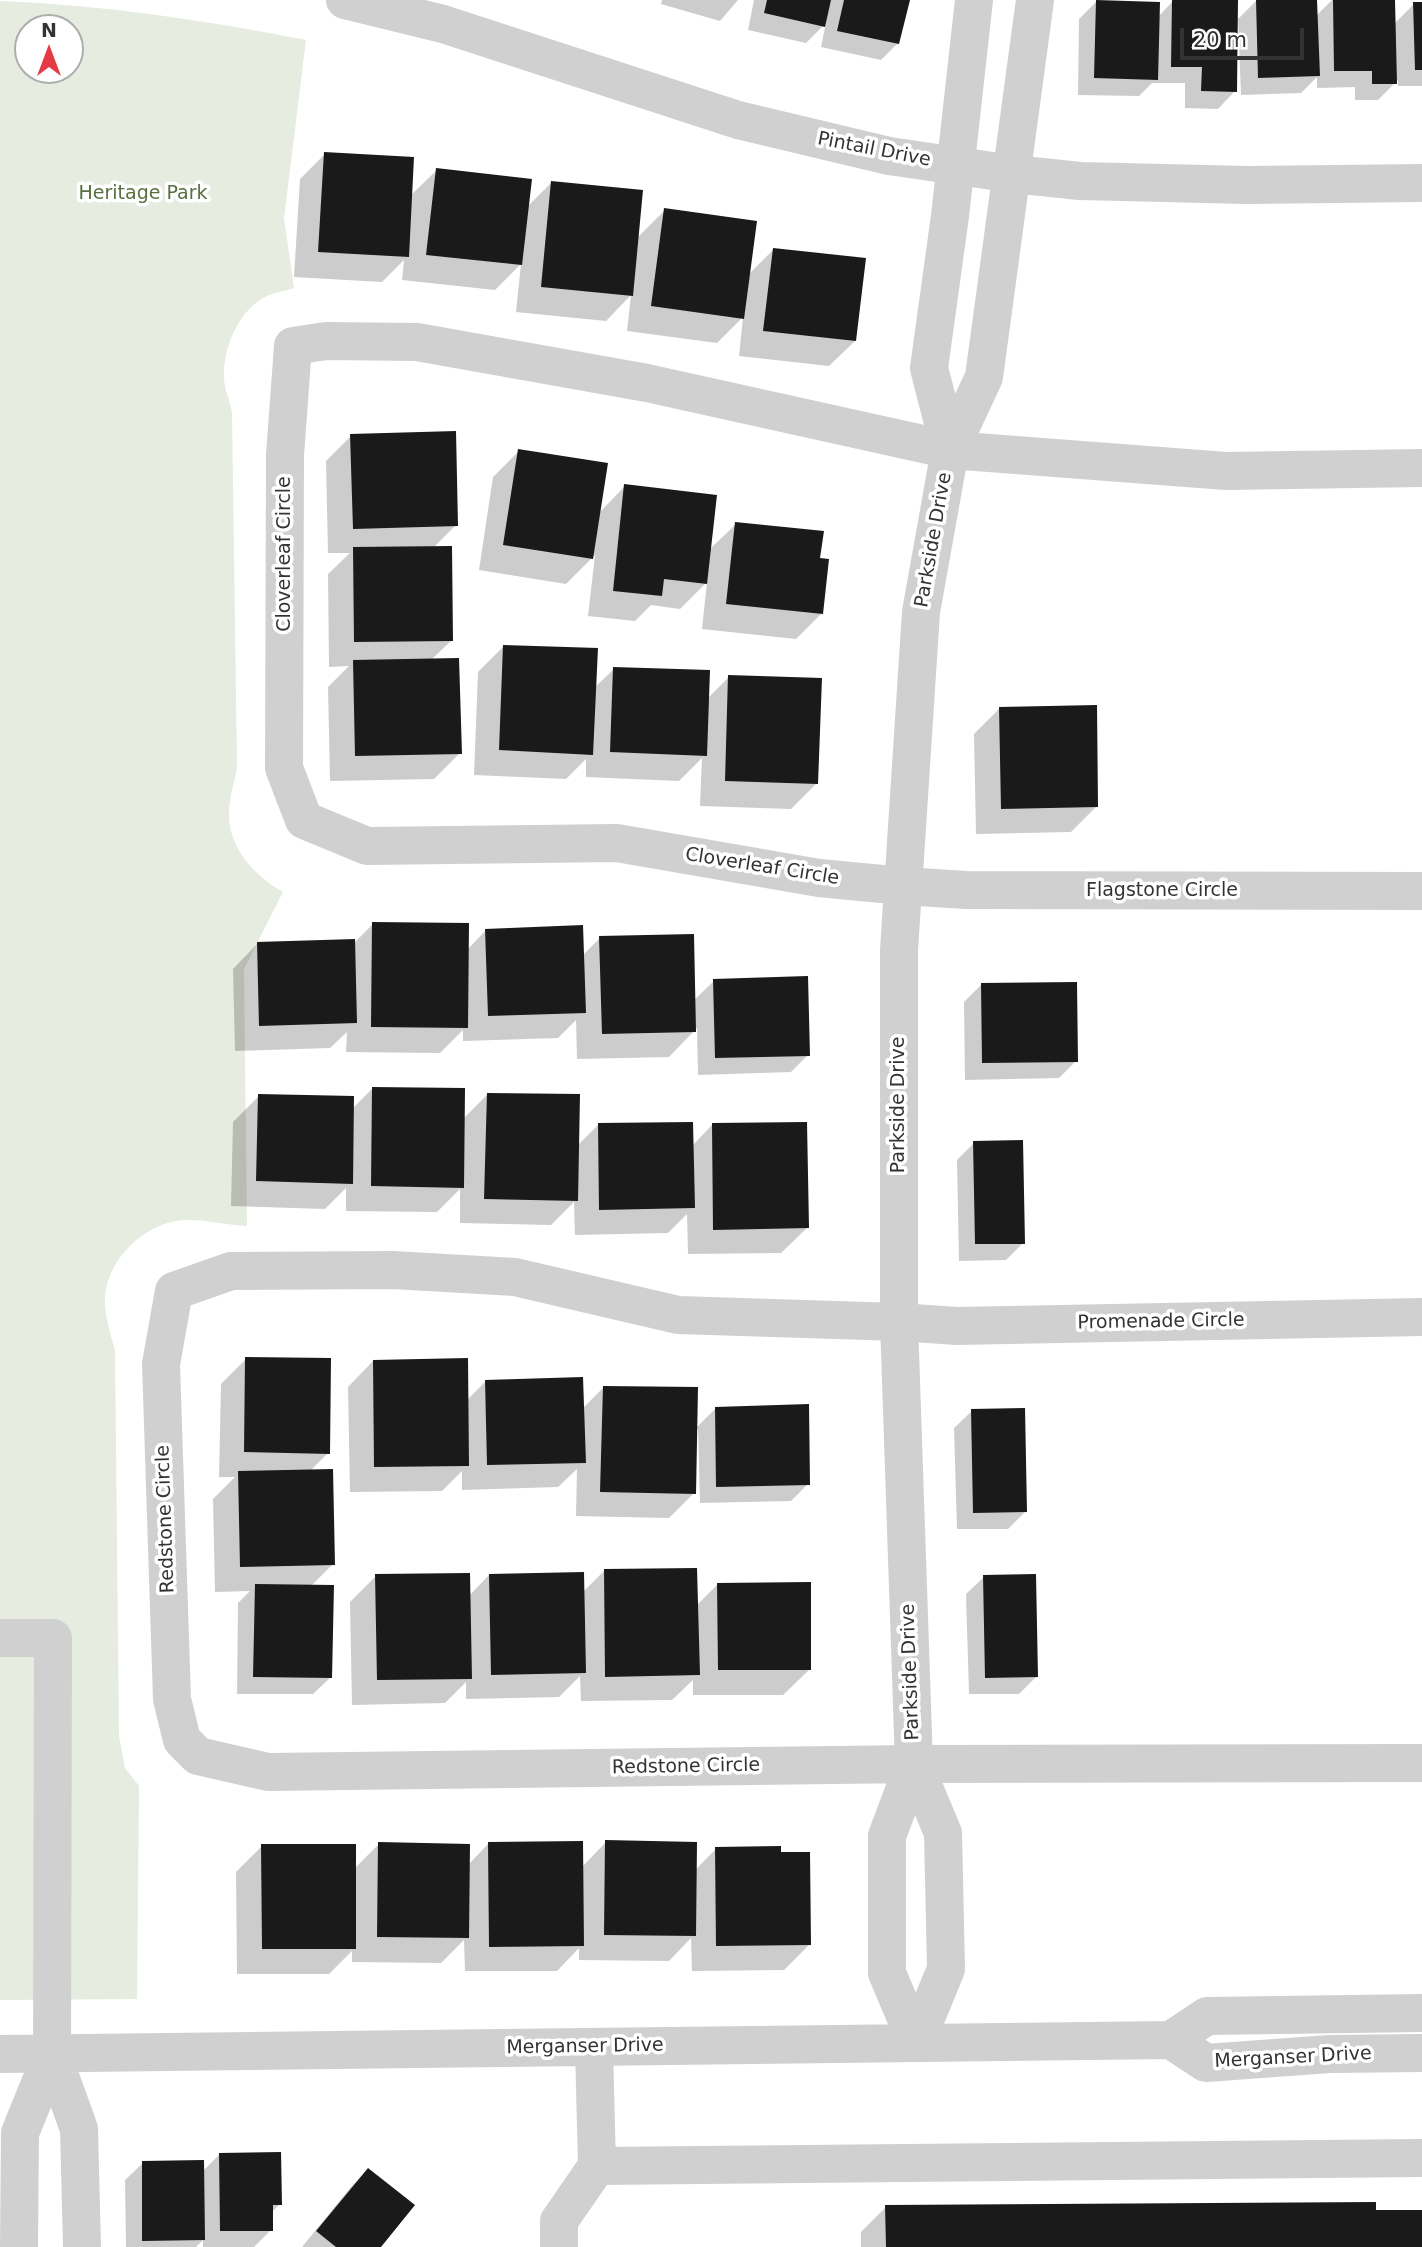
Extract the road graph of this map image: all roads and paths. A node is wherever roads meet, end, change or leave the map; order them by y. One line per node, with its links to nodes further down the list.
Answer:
1 (345, 0): 4 (street, Pintail Drive)
2 (974, 0): 4 (street, Parkside Drive)
3 (1035, 0): 5 (street, Parkside Drive)
4 (956, 166): 5 (street, Pintail Drive); 7 (street, Parkside Drive)
5 (1013, 174): 6 (street, Pintail Drive); 7 (street, Parkside Drive)
6 (1422, 183)
7 (950, 450): 8 (street); 9 (street, Parkside Drive); 9 (street, Cloverleaf Circle)
8 (1422, 468)
9 (903, 886): 10 (street, Flagstone Circle); 12 (street, Parkside Drive)
10 (1422, 891)
11 (1422, 1317): 12 (street, Promenade Circle)
12 (900, 1322): 15 (street, Parkside Drive); 15 (street, Redstone Circle)
13 (0, 1639): 22 (street)
14 (1422, 1763): 15 (street)
15 (914, 1764): 18 (street, Parkside Drive); 18 (street, Parkside Drive)
16 (1422, 2013): 17 (street, Merganser Drive)
17 (1171, 2040): 18 (street, Merganser Drive); 20 (street, Merganser Drive)
18 (916, 2042): 19 (street, Merganser Drive)
19 (594, 2047): 22 (street, Merganser Drive); 24 (street)
20 (1422, 2053)
21 (0, 2054): 22 (street, Merganser Drive)
22 (52, 2054): 25 (street); 26 (street)
23 (1422, 2158): 24 (street)
24 (597, 2166): 27 (street)
25 (19, 2247)
26 (82, 2247)
27 (559, 2247)

